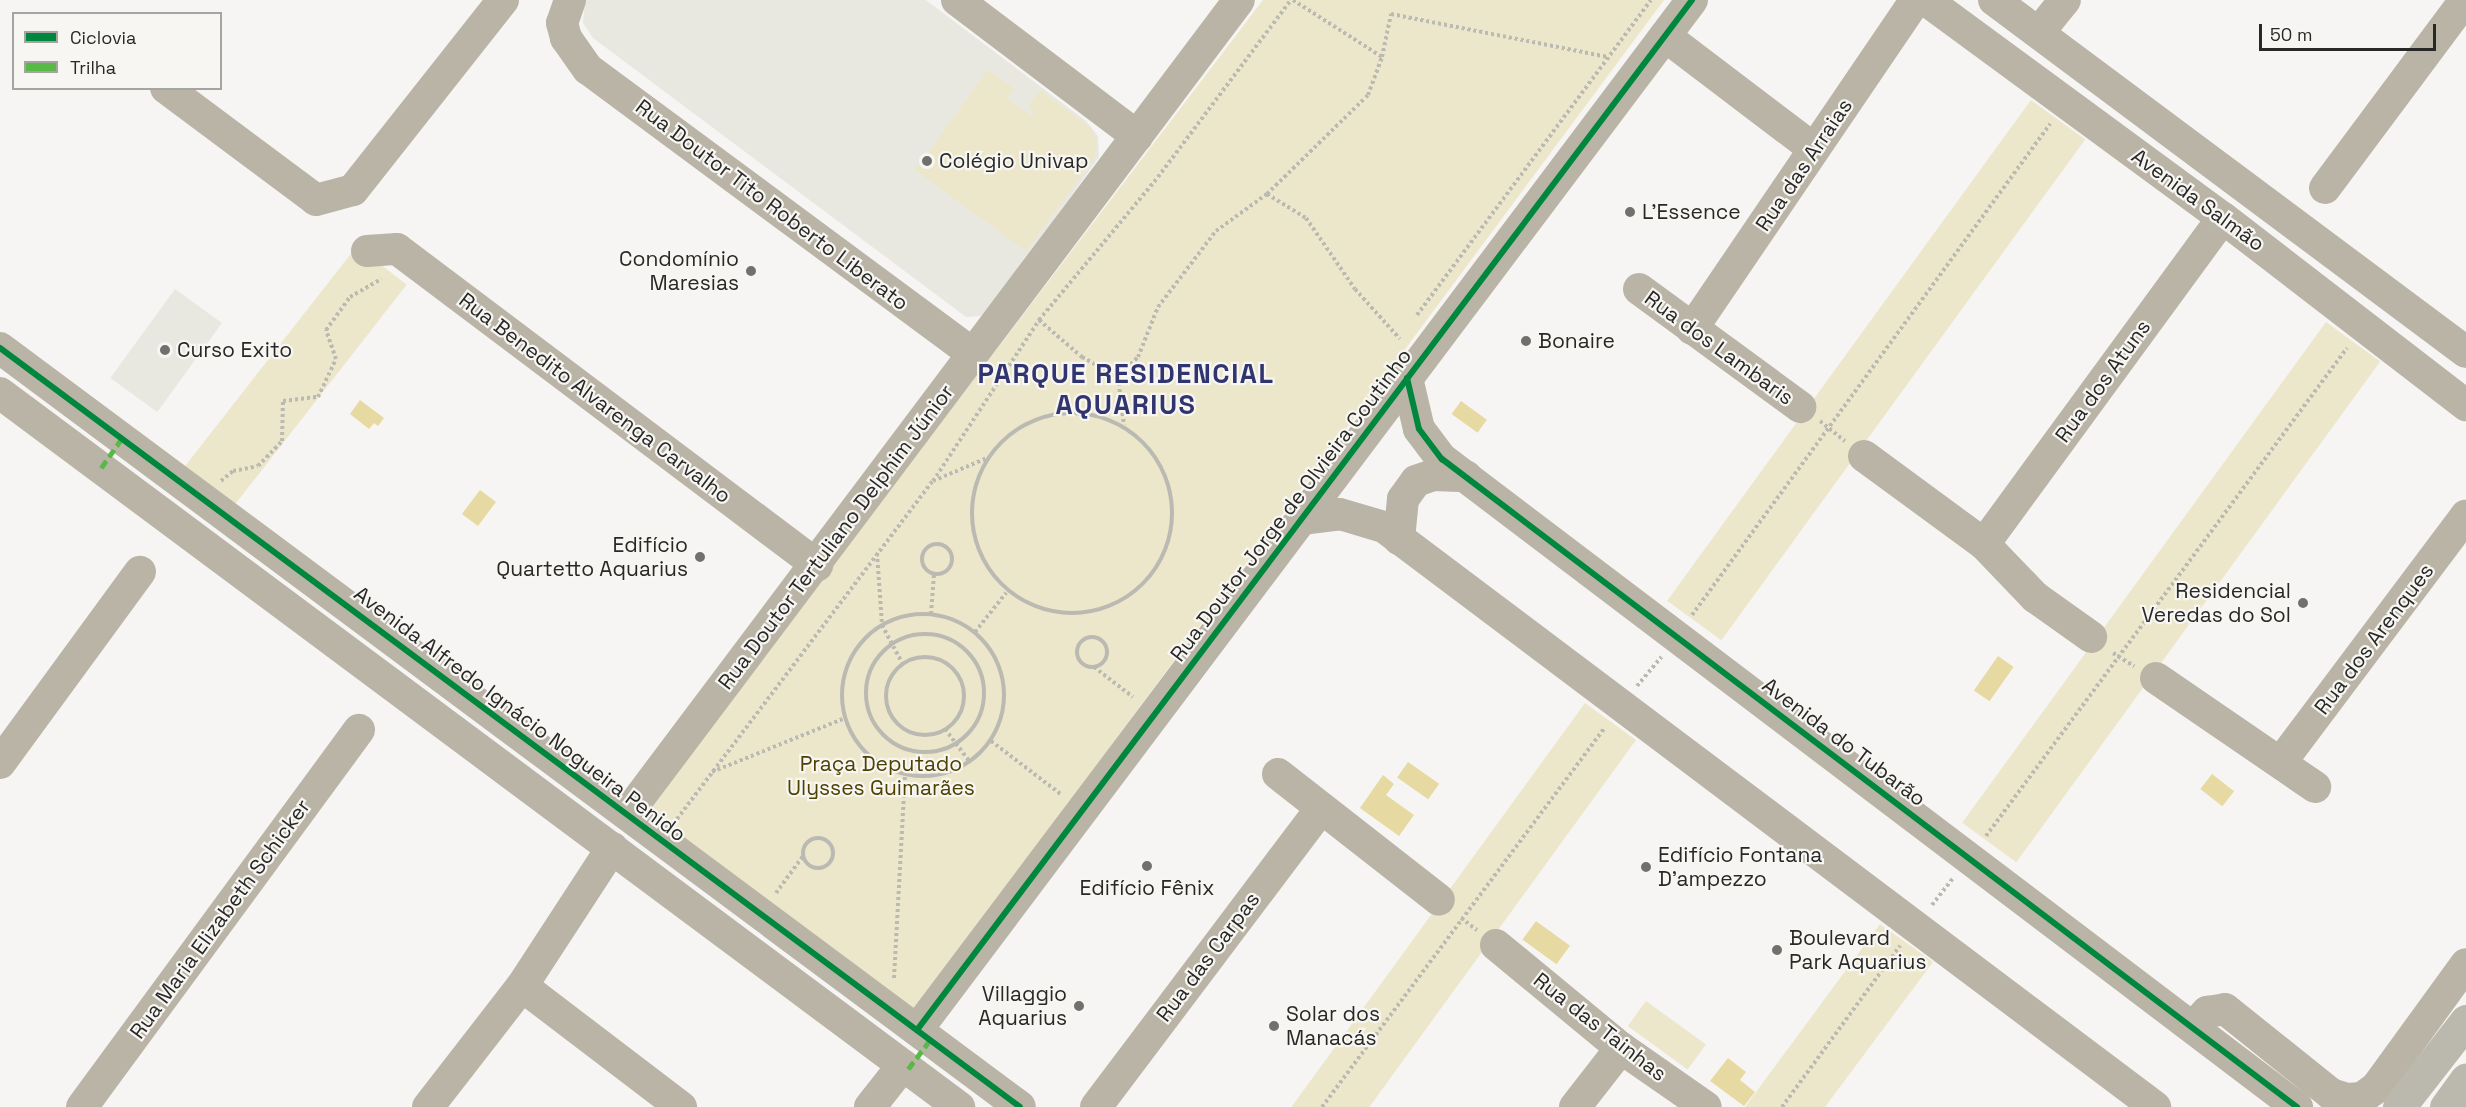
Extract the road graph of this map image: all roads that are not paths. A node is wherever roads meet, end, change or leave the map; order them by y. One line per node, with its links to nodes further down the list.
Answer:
1 (503, 0): 13 (street)
2 (570, 0): 25 (street, Rua Doutor Tito Roberto Liberato)
3 (957, 0): 14 (street)
4 (1239, 0): 14 (street, Rua Doutor Tertuliano Delphim Júnior)
5 (1692, 0): 12 (street, Rua Doutor Jorge de Olvieira Coutinho)
6 (1916, 0): 15 (street, Rua das Arraias)
7 (1926, 0): 17 (street, Avenida Salmão)
8 (1994, 0): 11 (street, Avenida Salmão)
9 (2065, 0): 11 (street)
10 (2465, 0): 16 (street)
11 (2039, 32): 19 (street, Avenida Salmão)
12 (1665, 36): 15 (street); 26 (street, Rua Doutor Jorge de Olvieira Coutinho)
13 (169, 90)
14 (1137, 136): 25 (street, Rua Doutor Tertuliano Delphim Júnior)
15 (1814, 149): 22 (street, Rua das Arraias)
16 (2325, 188)
17 (2223, 218): 21 (street, Avenida Salmão); 35 (street, Rua dos Atuns)
18 (367, 251): 36 (street, Rua Benedito Alvarenga Carvalho)
19 (2358, 268): 21 (street); 24 (street, Avenida Salmão)
20 (1639, 289): 22 (street, Rua dos Lambaris)
21 (2334, 302): 28 (street, Avenida Salmão)
22 (1692, 329): 29 (street, Rua dos Lambaris)
23 (0, 348): 40 (street, Avenida Alfredo Ignácio Nogueira Penido)
24 (2466, 352)
25 (973, 354): 36 (street, Rua Doutor Tertuliano Delphim Júnior)
26 (1407, 378): 31 (street, Avenida do Tubarão); 33 (street, Rua Doutor Jorge de Olvieira Coutinho)
27 (0, 393): 42 (street)
28 (2466, 405)
29 (1800, 407)
30 (1864, 456): 35 (street)
31 (1466, 476): 34 (street); 57 (street, Avenida do Tubarão)
32 (2466, 516): 44 (street, Rua dos Arenques)
33 (1301, 519): 34 (street); 58 (street, Rua Doutor Jorge de Olvieira Coutinho)
34 (1399, 539): 72 (street)
35 (1984, 544): 38 (street)
36 (817, 565): 50 (street, Rua Doutor Tertuliano Delphim Júnior)
37 (140, 572): 45 (street)
38 (2091, 637)
39 (2156, 678): 44 (street)
40 (492, 713): 42 (street); 43 (street, Avenida Alfredo Ignácio Nogueira Penido)
41 (359, 730): 63 (street, Rua Maria Elizabeth Schicker)
42 (468, 742): 47 (street)
43 (538, 749): 47 (street); 50 (street, Avenida Alfredo Ignácio Nogueira Penido)
44 (2281, 762): 48 (street)
45 (0, 763)
46 (1278, 774): 49 (street)
47 (514, 778): 51 (street)
48 (2315, 787)
49 (1321, 808): 52 (street); 69 (street, Rua das Carpas)
50 (627, 814): 58 (street, Avenida Alfredo Ignácio Nogueira Penido)
51 (612, 848): 55 (street); 60 (street)
52 (1451, 909)
53 (1496, 945): 59 (street, Rua das Tainhas)
54 (2466, 964): 57 (street)
55 (522, 986): 64 (street); 65 (street)
56 (2466, 1021): 73 (main road)
57 (2193, 1027): 62 (street, Avenida do Tubarão)
58 (917, 1030): 68 (street, Avenida Alfredo Ignácio Nogueira Penido)
59 (1621, 1048): 70 (street); 71 (street, Rua das Tainhas)
60 (903, 1065): 66 (street); 67 (street)
61 (2466, 1079): 74 (main road)
62 (2284, 1102)
63 (82, 1107)
64 (428, 1107)
65 (681, 1107)
66 (870, 1107)
67 (959, 1107)
68 (1020, 1107)
69 (1096, 1107)
70 (1575, 1107)
71 (1706, 1107)
72 (2155, 1107)
73 (2399, 1107)
74 (2446, 1107)

